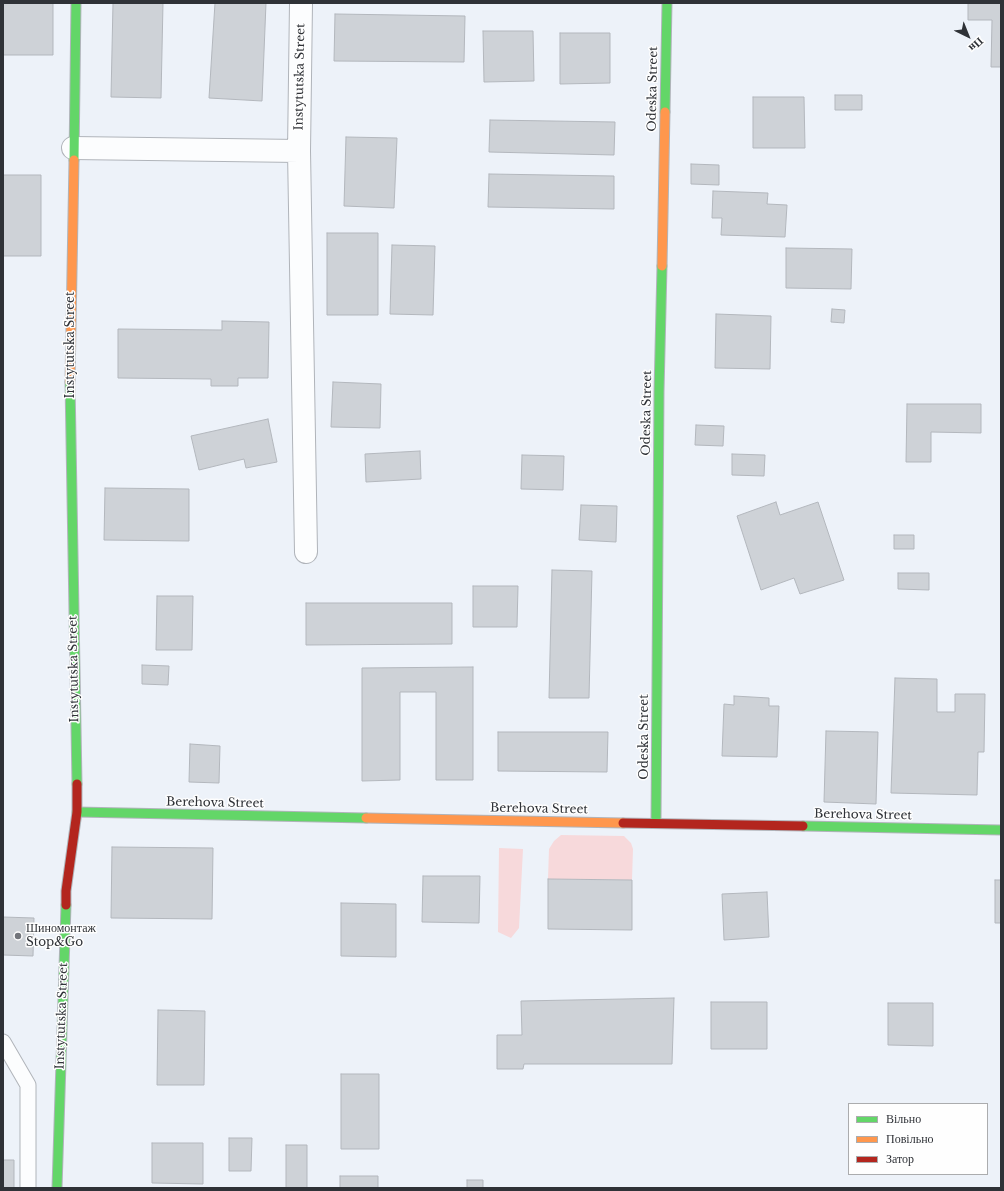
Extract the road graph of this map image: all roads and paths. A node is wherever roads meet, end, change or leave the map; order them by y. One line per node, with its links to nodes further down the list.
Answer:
1 (76, 3): 4 (street, Instytutska Street)
2 (301, 3): 5 (street, Instytutska Street)
3 (667, 3): 8 (street, Odeska Street)
4 (73, 148): 5 (street); 7 (street, Instytutska Street)
5 (299, 151): 6 (street, Instytutska Street)
6 (306, 552)
7 (76, 812): 8 (street, Berehova Street); 12 (street, Instytutska Street)
8 (656, 822): 9 (street, Berehova Street)
9 (1001, 830)
10 (3, 1042): 11 (lane)
11 (28, 1188)
12 (57, 1188)

